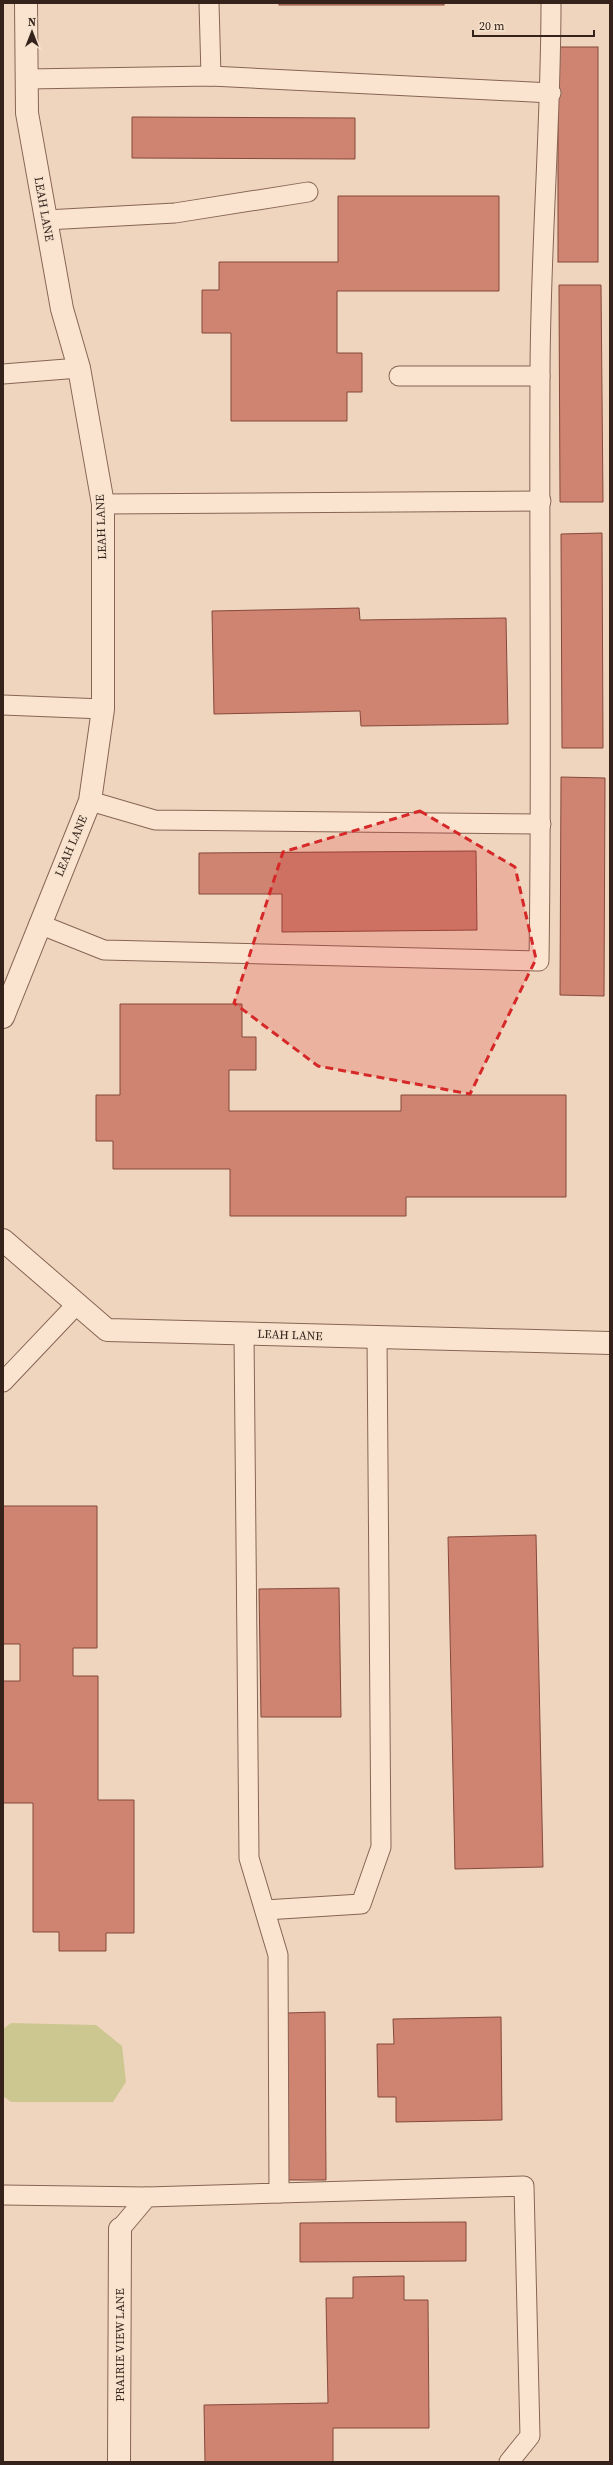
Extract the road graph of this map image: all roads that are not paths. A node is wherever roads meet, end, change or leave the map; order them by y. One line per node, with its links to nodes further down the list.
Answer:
1 (26, 3): 5 (street, LEAH LANE)
2 (209, 3): 4 (lane)
3 (550, 3): 6 (lane)
4 (211, 76): 5 (lane); 6 (lane)
5 (27, 79): 8 (street, LEAH LANE)
6 (551, 93): 12 (lane)
7 (308, 192): 8 (lane)
8 (46, 220): 9 (street, LEAH LANE)
9 (79, 368): 10 (lane); 14 (street, LEAH LANE)
10 (3, 374)
11 (399, 376): 12 (lane)
12 (540, 376): 13 (lane)
13 (541, 501): 14 (lane); 18 (lane)
14 (103, 504): 16 (street, LEAH LANE)
15 (3, 705): 16 (lane)
16 (103, 709): 17 (street, LEAH LANE)
17 (90, 801): 18 (lane); 19 (street, LEAH LANE)
18 (541, 824): 19 (lane)
19 (39, 924): 20 (street, LEAH LANE)
20 (3, 1017)
21 (3, 1240): 22 (street, LEAH LANE)
22 (77, 1304): 23 (street, LEAH LANE); 26 (lane)
23 (244, 1333): 24 (street, LEAH LANE); 27 (lane)
24 (377, 1337): 25 (street, LEAH LANE); 27 (lane)
25 (610, 1343)
26 (3, 1382)
27 (265, 1910): 28 (lane)
28 (279, 2193): 30 (lane); 33 (lane)
29 (3, 2195): 30 (lane)
30 (147, 2197): 31 (lane)
31 (120, 2229): 32 (street, PRAIRIE VIEW LANE)
32 (119, 2462)
33 (509, 2462)

